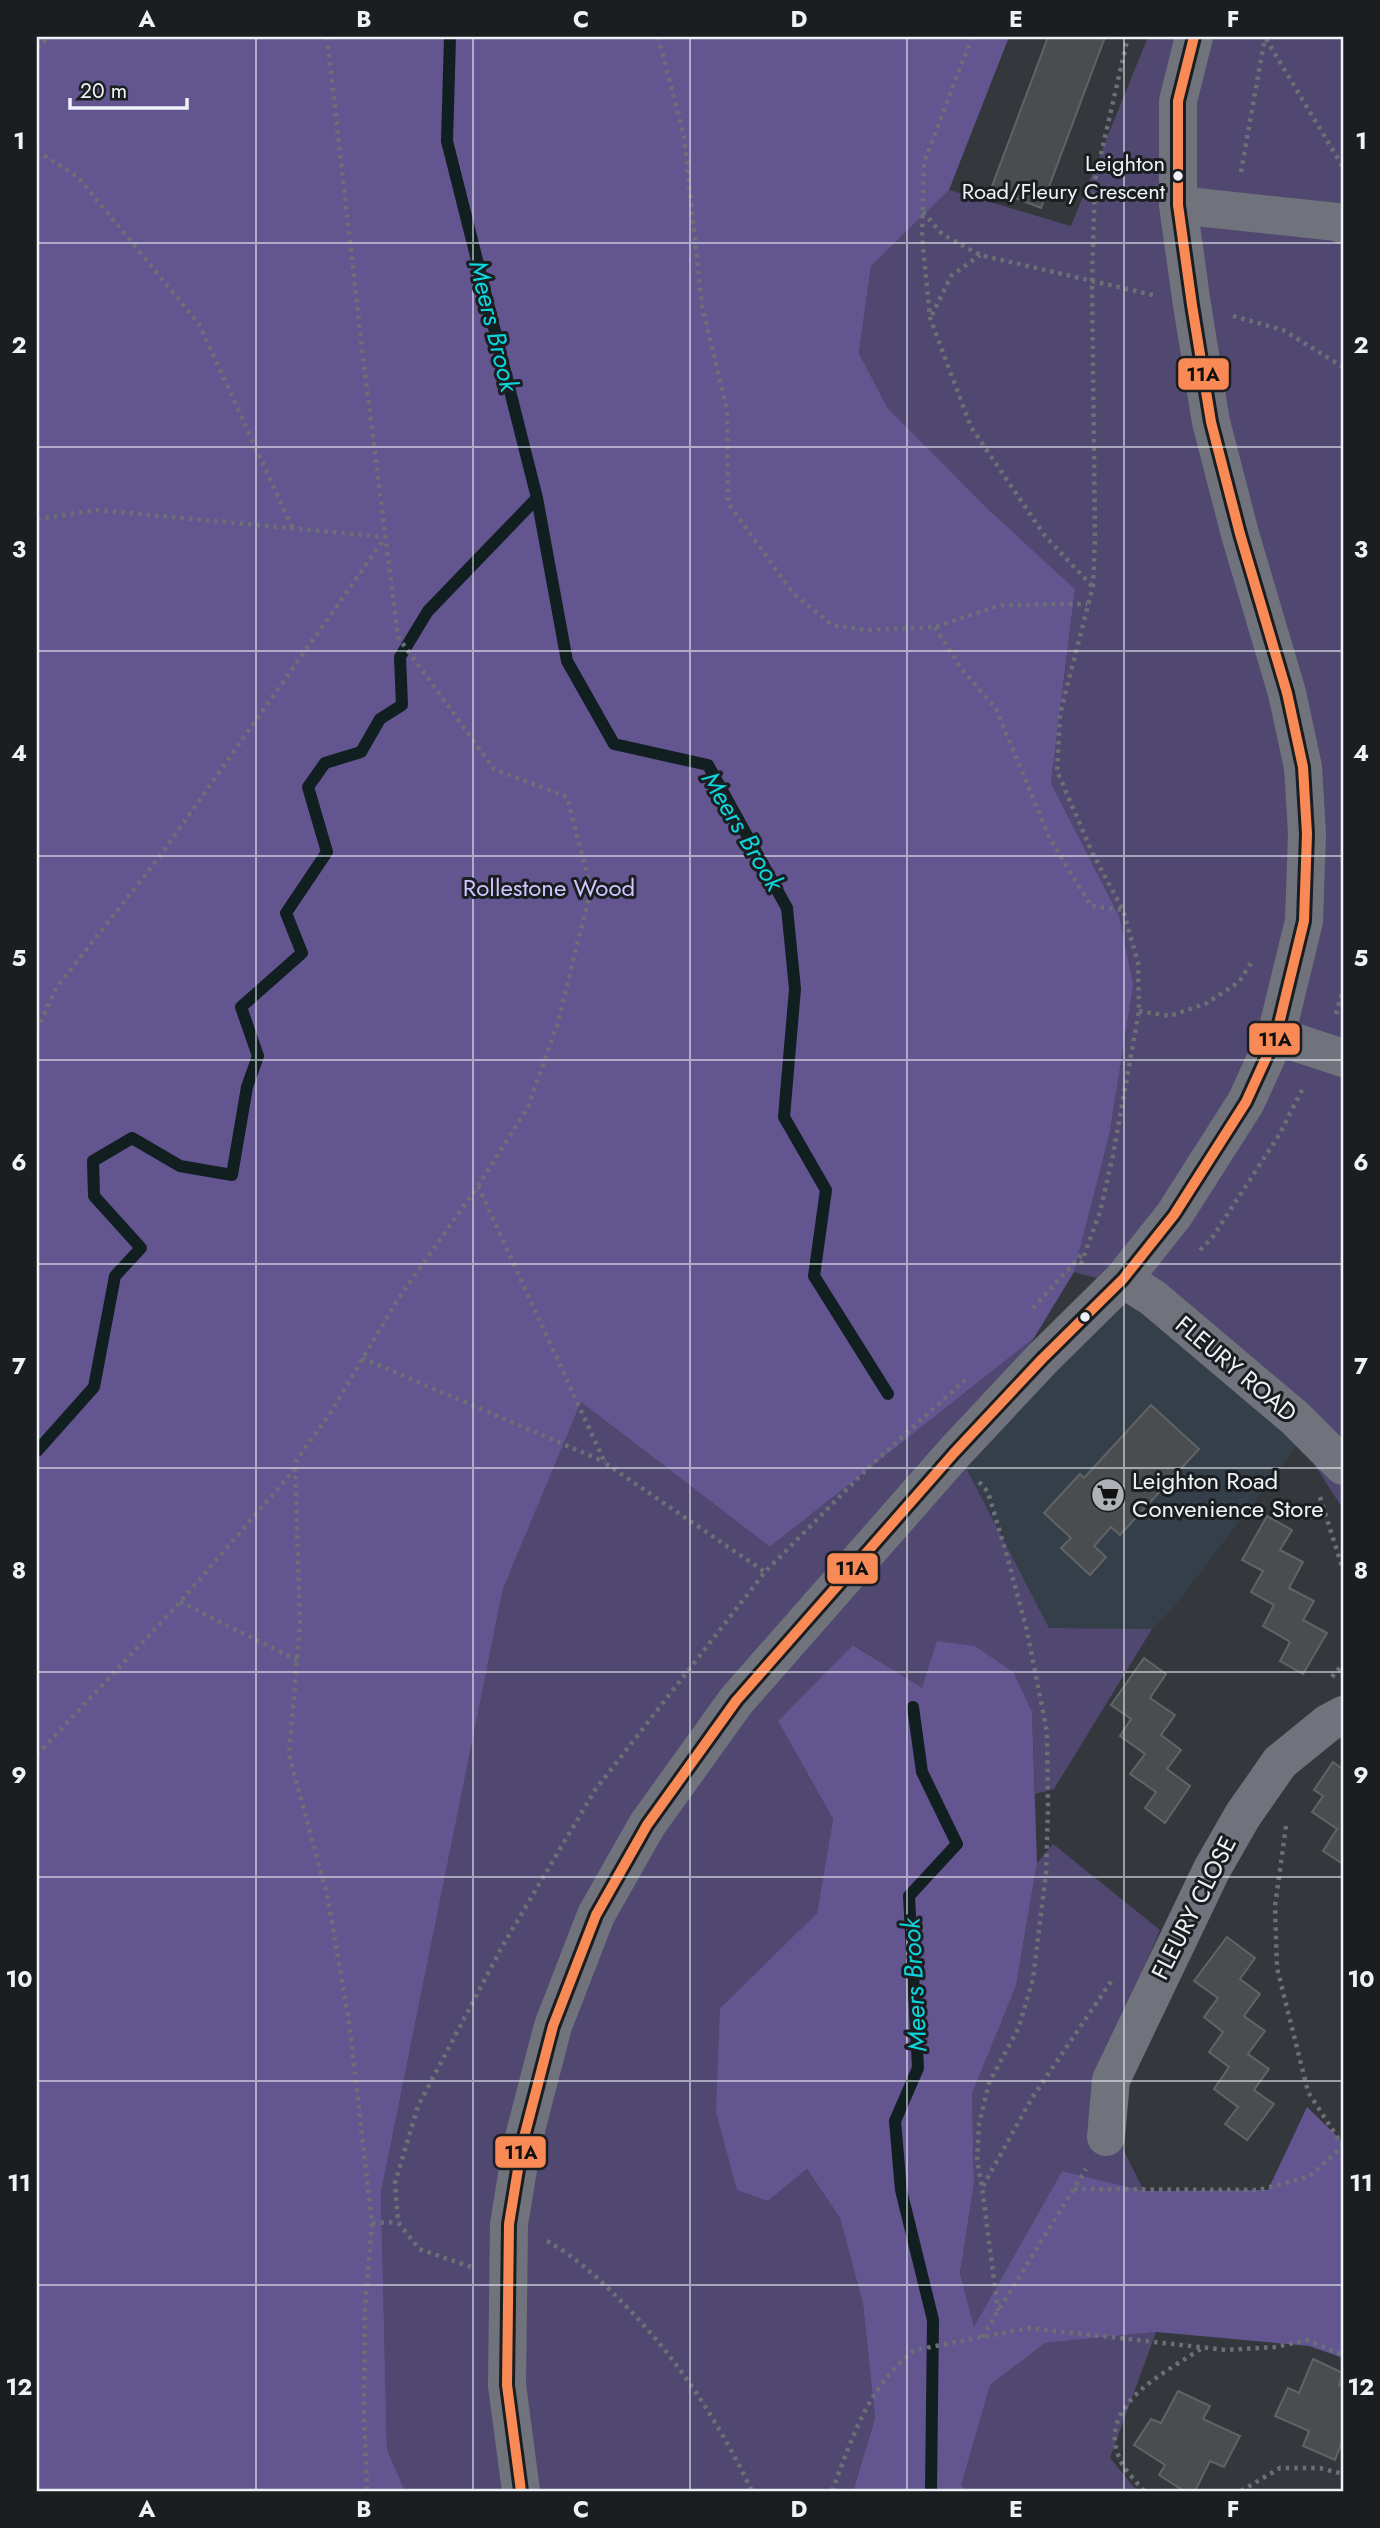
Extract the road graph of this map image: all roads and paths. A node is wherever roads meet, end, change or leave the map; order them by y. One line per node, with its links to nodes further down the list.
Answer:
1 (49, 37): 8 (path)
2 (327, 37): 22 (path)
3 (658, 37): 25 (path)
4 (972, 37): 12 (path)
5 (1128, 37): 16 (path)
6 (1194, 37): 11 (street)
7 (1265, 38): 10 (path); 13 (path)
8 (37, 48)
9 (37, 151): 21 (path)
10 (1343, 167)
11 (1178, 205): 13 (street); 17 (street)
12 (923, 211): 15 (path); 18 (path)
13 (1234, 211): 14 (street)
14 (1343, 226)
15 (980, 255): 16 (path); 18 (path)
16 (1091, 281): 17 (path); 23 (path)
17 (1192, 304): 19 (path); 30 (street)
18 (930, 318): 23 (path)
19 (1343, 367)
20 (37, 519): 21 (path)
21 (292, 527): 22 (path)
22 (385, 537): 29 (path); 32 (path)
23 (1093, 586): 24 (path)
24 (1087, 604): 25 (path); 26 (path)
25 (935, 627): 26 (path)
26 (1123, 910): 28 (path)
27 (1252, 961): 28 (path)
28 (1139, 1011): 33 (path)
29 (37, 1030)
30 (1276, 1037): 31 (street); 34 (street)
31 (1343, 1058)
32 (478, 1186): 35 (path); 37 (path)
33 (1077, 1273)
34 (1123, 1279): 36 (street); 38 (street, FLEURY ROAD)
35 (362, 1359): 37 (path); 39 (path)
36 (954, 1453): 50 (path); 53 (street)
37 (605, 1463): 40 (path)
38 (1343, 1466)
39 (295, 1469): 41 (path); 42 (path)
40 (765, 1572)
41 (180, 1602): 42 (path); 45 (path)
42 (297, 1660): 52 (path)
43 (1343, 1664): 44 (path)
44 (1335, 1700): 48 (street, FLEURY CLOSE)
45 (37, 1755)
46 (1287, 1815): 49 (path)
47 (1119, 1972): 50 (path)
48 (1106, 2137): 51 (path)
49 (1343, 2146): 51 (path)
50 (982, 2186): 55 (path)
51 (1074, 2189): 55 (path)
52 (372, 2223): 54 (path); 60 (path)
53 (509, 2224): 54 (street); 62 (path)
54 (507, 2276): 61 (street)
55 (998, 2311): 56 (path)
56 (981, 2337): 57 (path); 63 (path)
57 (1203, 2347): 58 (path); 64 (path)
58 (1343, 2355)
59 (1343, 2473): 65 (path)
60 (367, 2491)
61 (521, 2491)
62 (752, 2491)
63 (832, 2491)
64 (1144, 2491)
65 (1241, 2491)

